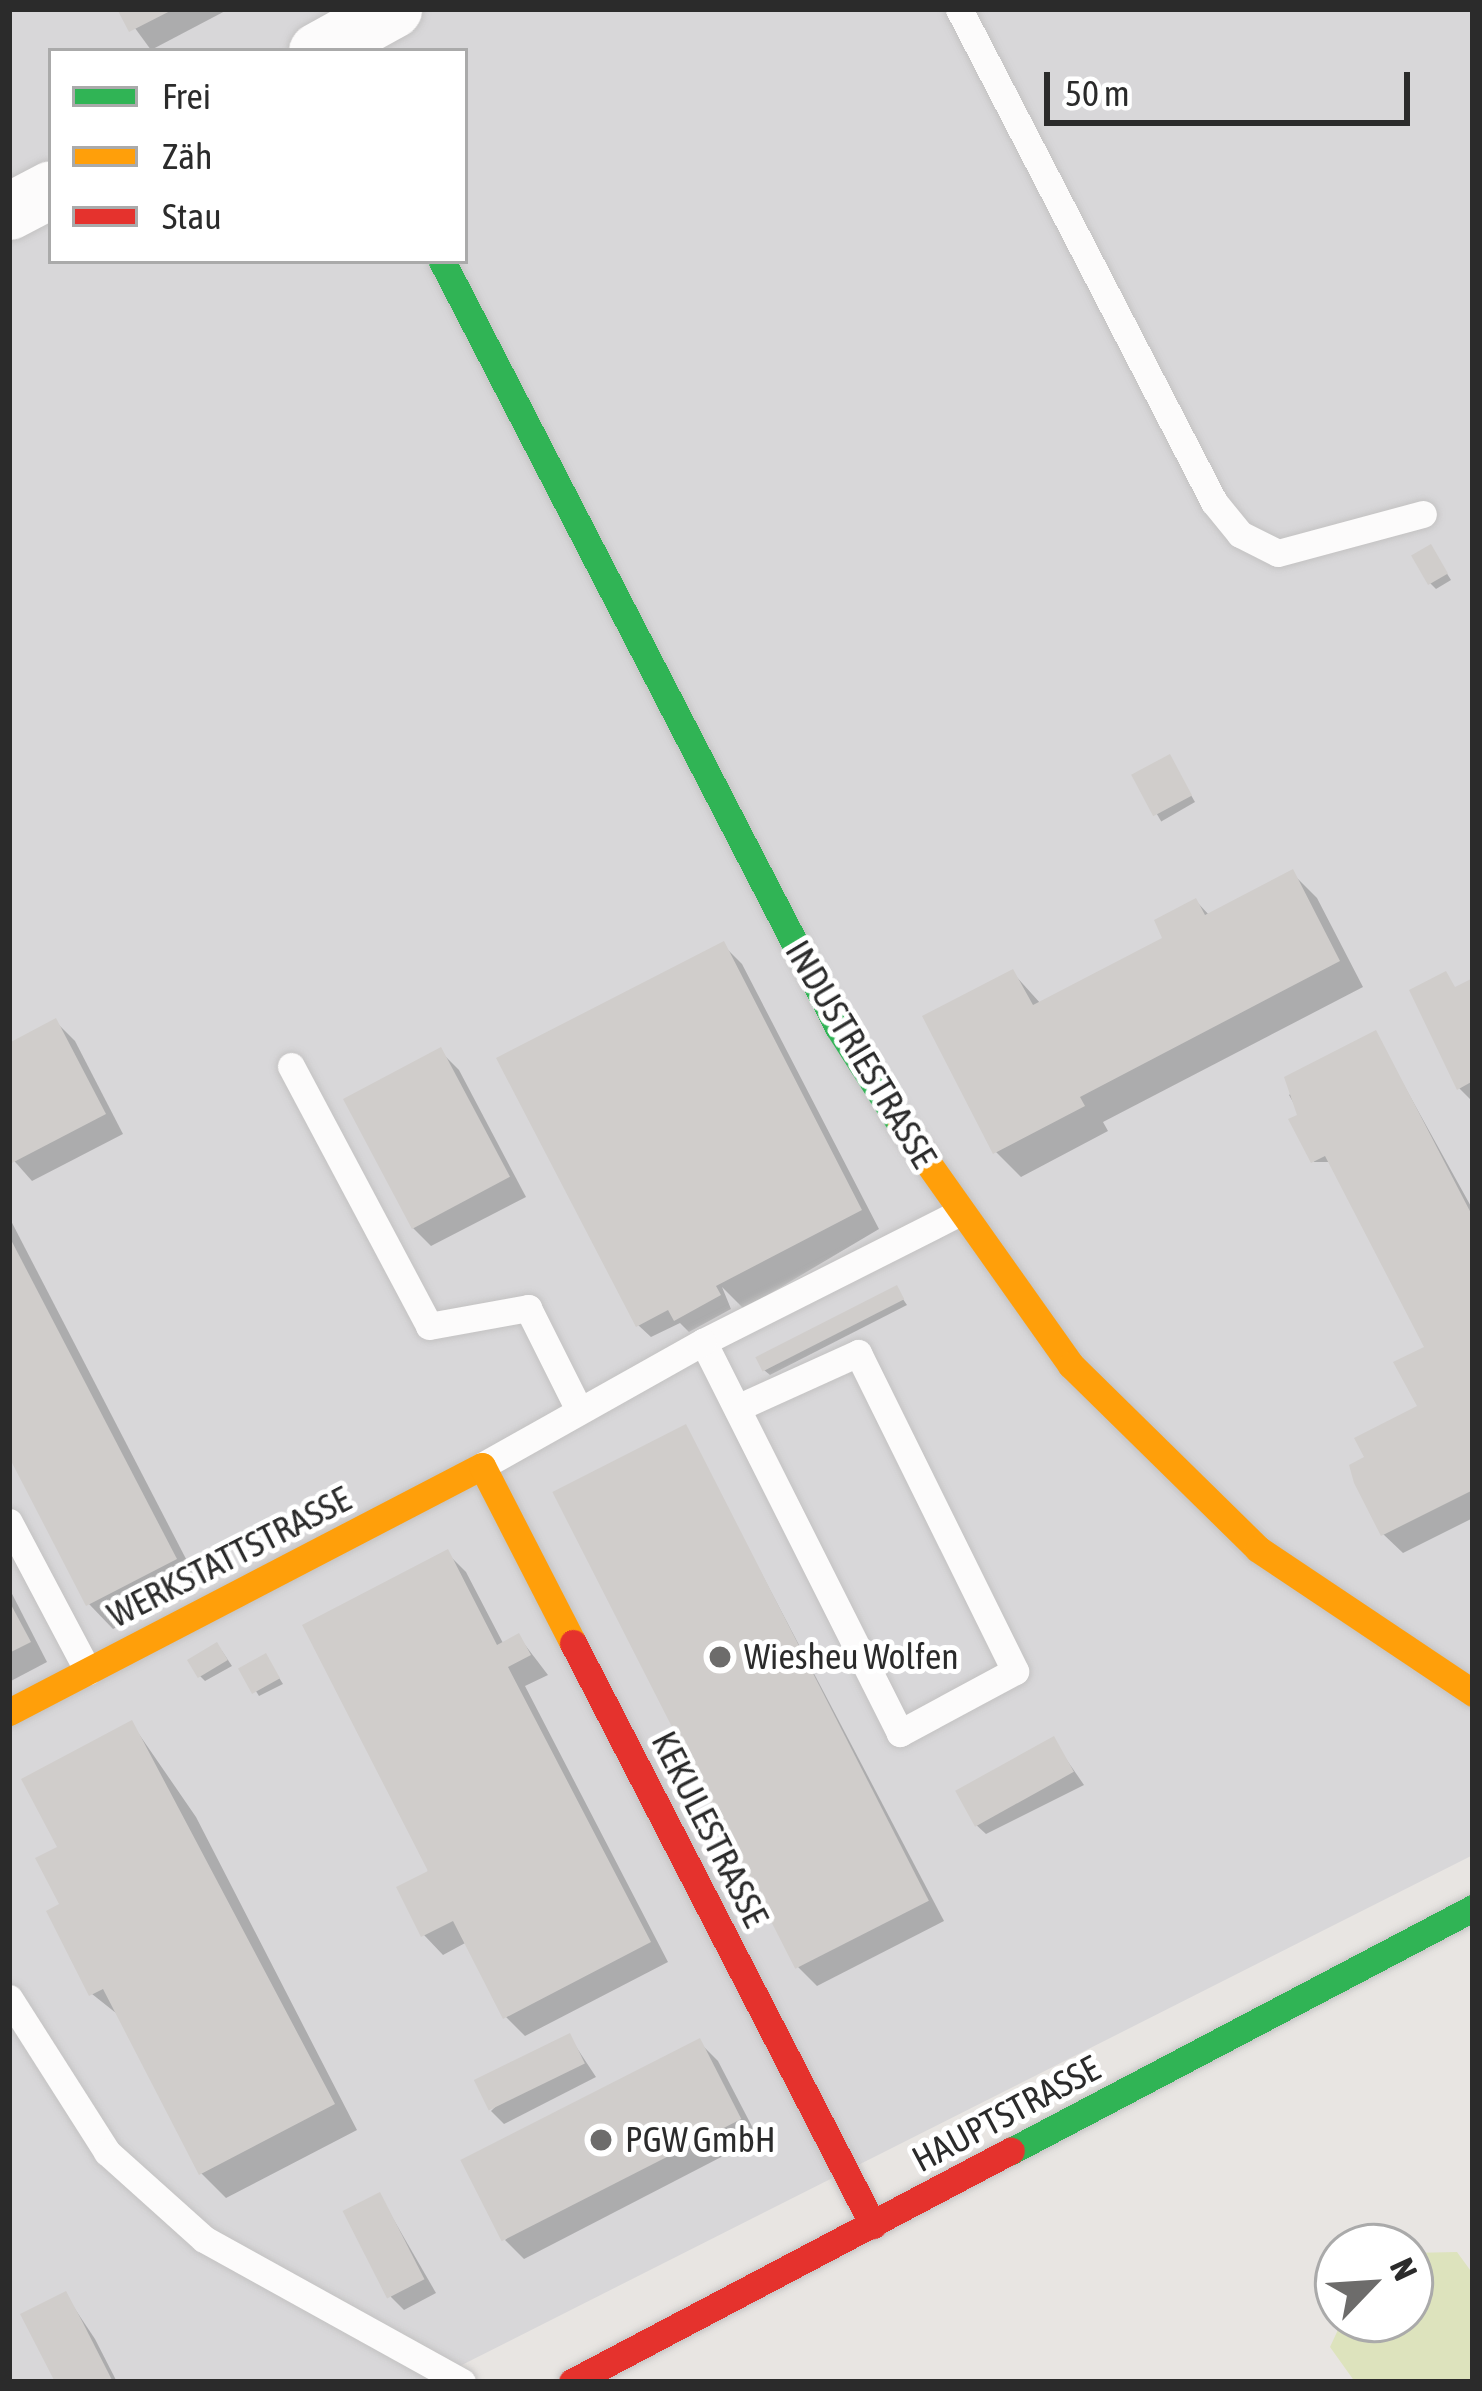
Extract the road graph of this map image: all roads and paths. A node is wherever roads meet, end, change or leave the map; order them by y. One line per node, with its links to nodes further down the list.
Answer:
1 (393, 9): 3 (street)
2 (959, 9): 7 (lane)
3 (329, 38)
4 (48, 191): 5 (street)
5 (9, 211)
6 (444, 264): 9 (street, INDUSTRIESTRASSE)
7 (1423, 514)
8 (291, 1066): 11 (lane)
9 (958, 1213): 10 (lane); 16 (street, INDUSTRIESTRASSE)
10 (703, 1342): 11 (lane); 12 (lane)
11 (578, 1408): 13 (lane)
12 (737, 1408): 12 (lane)
13 (482, 1466): 15 (street, WERKSTATTSTRASSE); 20 (street, KEKULESTRASSE)
14 (9, 1522): 15 (lane)
15 (88, 1671): 17 (street, WERKSTATTSTRASSE)
16 (1473, 1693)
17 (9, 1712)
18 (1473, 1907): 20 (street, HAUPTSTRASSE)
19 (9, 1998): 21 (lane)
20 (873, 2225): 22 (street, HAUPTSTRASSE)
21 (462, 2382)
22 (572, 2382)

